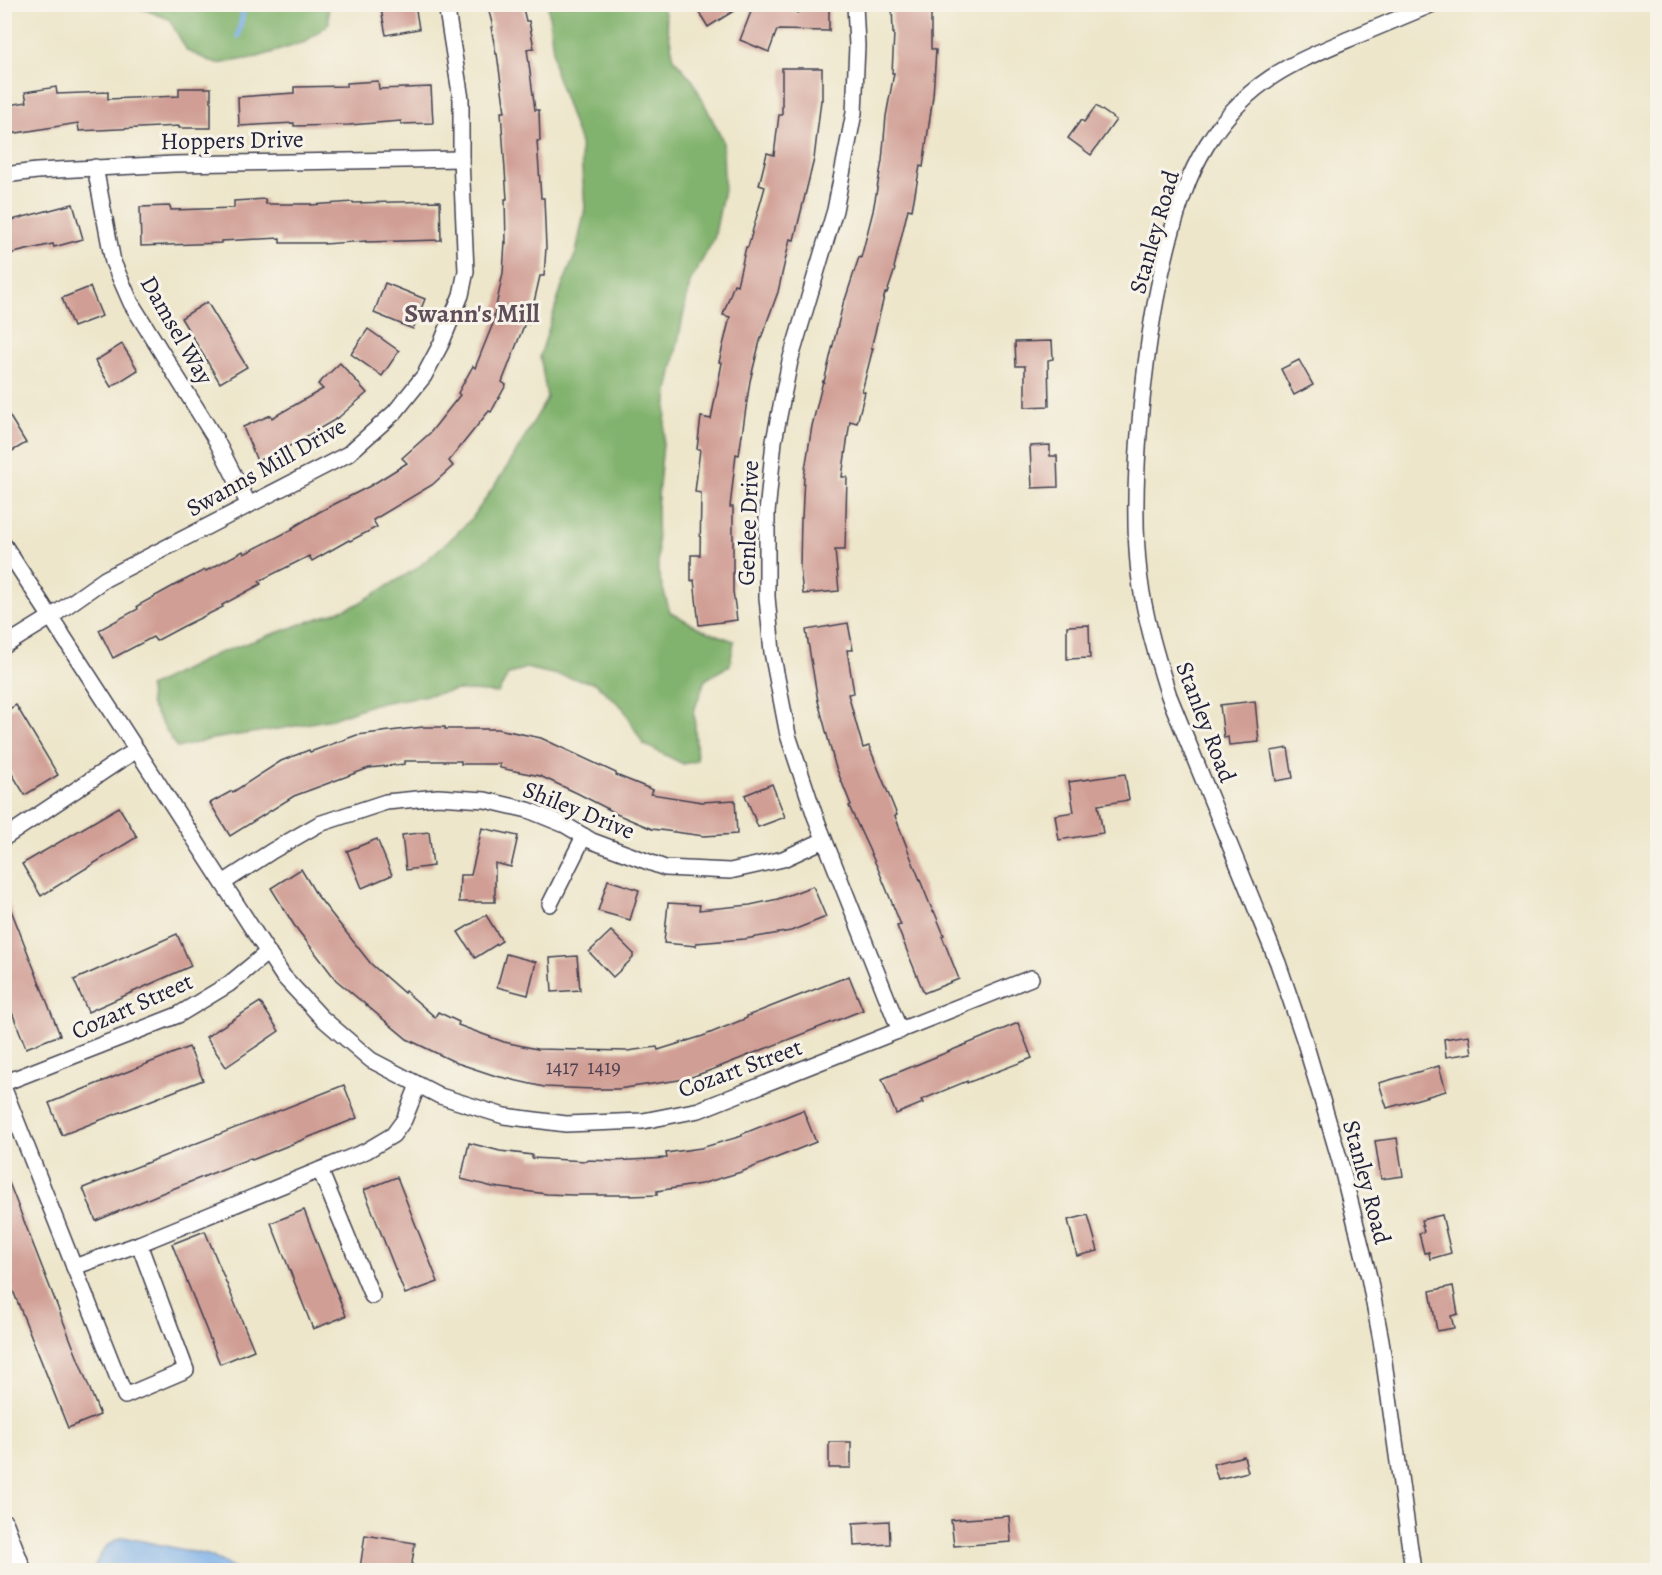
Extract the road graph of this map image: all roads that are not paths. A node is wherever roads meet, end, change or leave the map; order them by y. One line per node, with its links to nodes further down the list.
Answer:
1 (446, 4): 4 (street, Swanns Mill Drive)
2 (855, 4): 14 (street, Genlee Drive)
3 (1433, 4): 29 (street, Stanley Road)
4 (461, 159): 5 (street, Hoppers Drive); 7 (street, Swanns Mill Drive)
5 (95, 167): 6 (street, Hoppers Drive); 7 (street, Damsel Way)
6 (4, 175)
7 (249, 505): 9 (street, Swanns Mill Drive)
8 (4, 544): 9 (street, Cozart Street)
9 (51, 617): 10 (street, Swanns Mill Drive); 11 (street, Cozart Street)
10 (4, 646)
11 (137, 750): 12 (street); 15 (street, Cozart Street)
12 (6, 834)
13 (584, 836): 14 (street, Shiley Drive); 15 (street, Shiley Drive); 16 (street)
14 (824, 840): 19 (street, Genlee Drive)
15 (223, 883): 17 (street, Cozart Street)
16 (550, 904)
17 (268, 952): 20 (street, Cozart Street); 21 (street, Cozart Street)
18 (1031, 978): 19 (street, Cozart Street)
19 (900, 1031): 21 (street, Cozart Street)
20 (4, 1083)
21 (418, 1085): 23 (street)
22 (4, 1089): 25 (street)
23 (320, 1170): 24 (street); 26 (street)
24 (140, 1244): 25 (street); 25 (street)
25 (74, 1267)
26 (372, 1296)
27 (4, 1523): 28 (street)
28 (22, 1570)
29 (1413, 1570)

